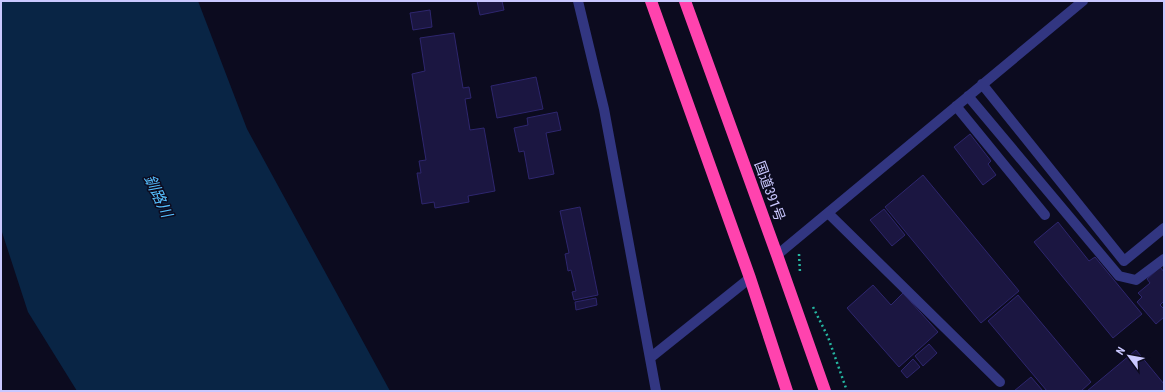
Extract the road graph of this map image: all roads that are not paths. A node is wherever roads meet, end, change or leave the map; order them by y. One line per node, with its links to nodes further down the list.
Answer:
1 (578, 1): 14 (street)
2 (651, 1): 13 (highway)
3 (685, 1): 11 (highway, 国道391号)
4 (1083, 1): 5 (street)
5 (982, 84): 6 (street); 10 (street)
6 (968, 96): 7 (street); 12 (street)
7 (956, 106): 8 (street); 9 (street)
8 (828, 213): 11 (street); 15 (street)
9 (1045, 215)
10 (1164, 228)
11 (777, 255): 18 (highway, 国道391号)
12 (1164, 259)
13 (750, 278): 14 (street); 17 (highway)
14 (650, 358): 16 (street)
15 (1000, 382)
16 (656, 391)
17 (787, 391)
18 (825, 391)

